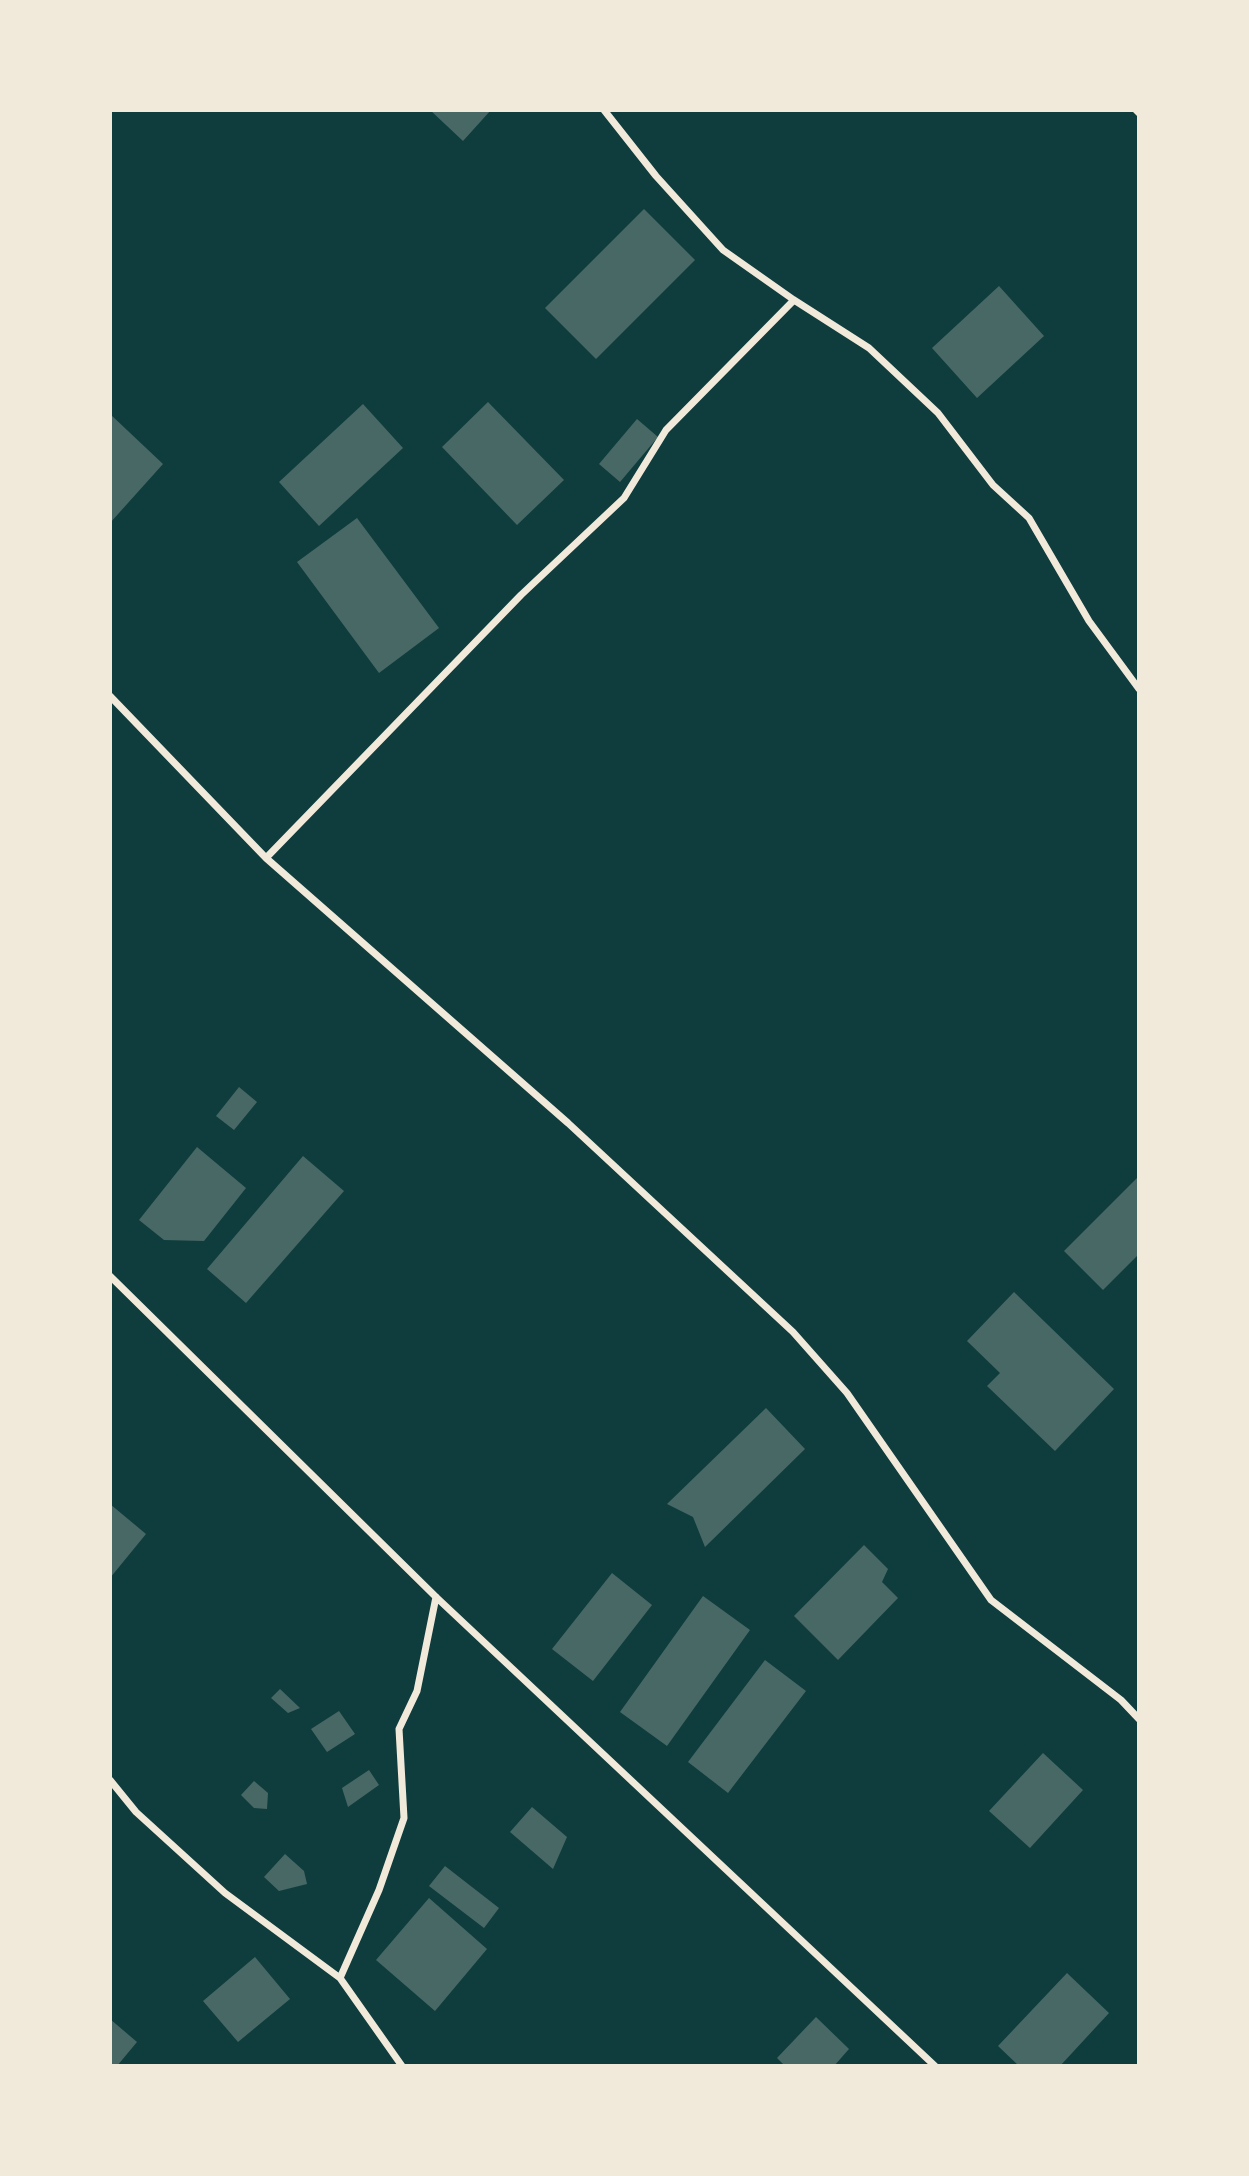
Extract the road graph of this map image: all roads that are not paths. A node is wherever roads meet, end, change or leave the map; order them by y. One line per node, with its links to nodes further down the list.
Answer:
1 (604, 110): 2 (street)
2 (794, 300): 3 (street); 5 (street)
3 (1139, 689)
4 (110, 696): 5 (street)
5 (267, 858): 8 (street)
6 (110, 1276): 7 (street)
7 (436, 1597): 10 (street); 12 (street)
8 (1139, 1719)
9 (110, 1780): 10 (street)
10 (341, 1978): 11 (street)
11 (402, 2066)
12 (935, 2066)

